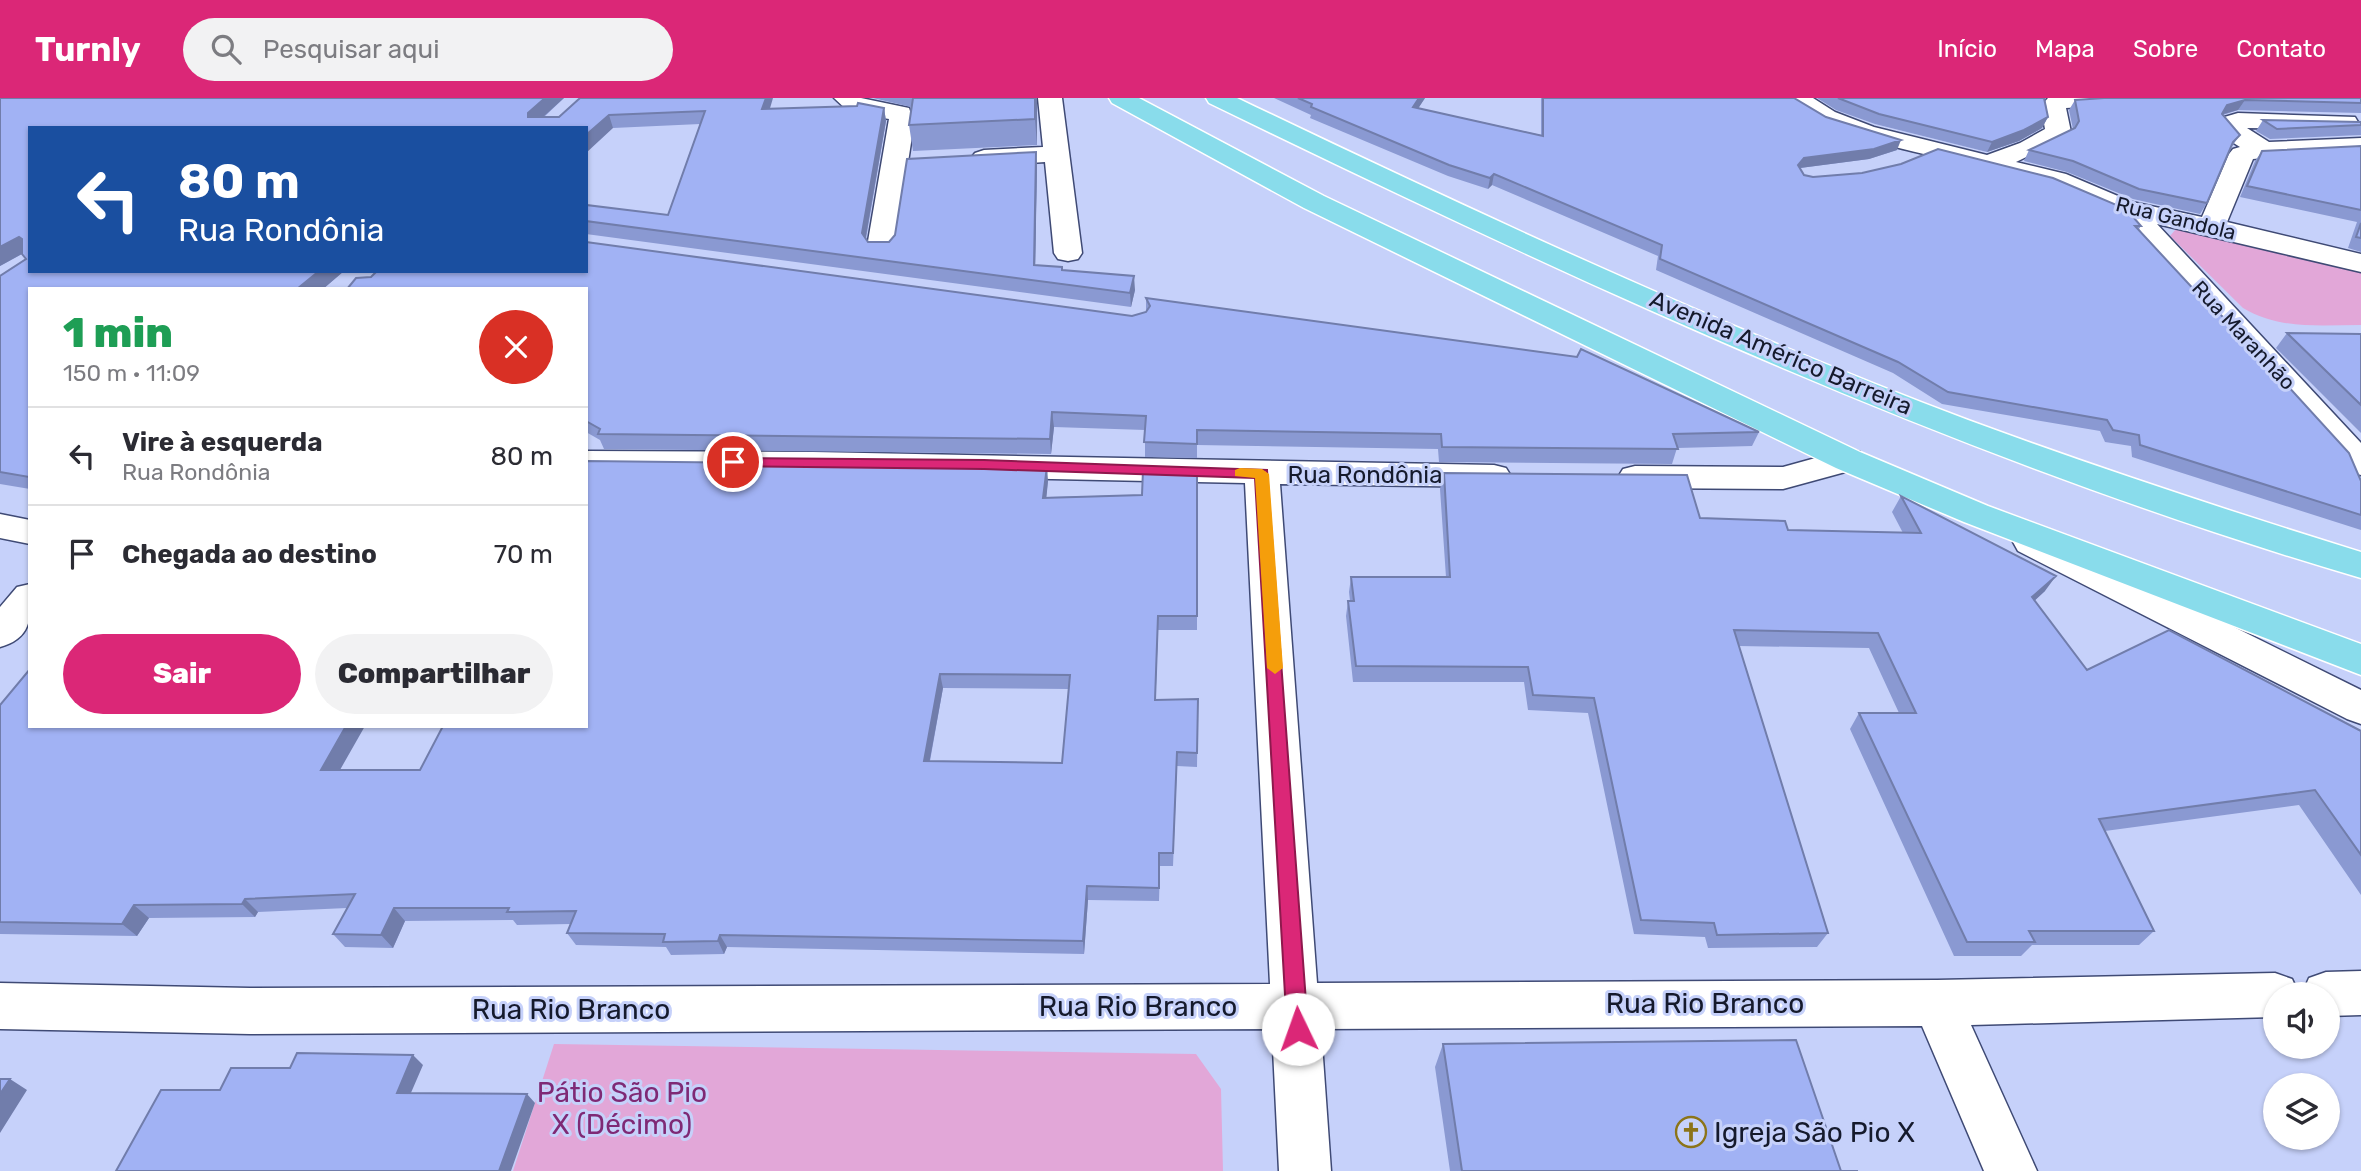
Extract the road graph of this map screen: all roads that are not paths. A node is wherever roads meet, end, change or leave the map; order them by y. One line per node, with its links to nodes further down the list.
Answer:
1 (846, 98): 14 (street)
2 (1050, 98): 11 (street)
3 (1121, 98): 24 (main road)
4 (1218, 98): 33 (main road, Avenida Américo Barreira)
5 (1796, 98): 9 (street, Rua Gandola)
6 (2089, 101): 16 (street)
7 (2361, 123): 10 (street)
8 (2361, 146): 10 (street)
9 (1931, 148): 15 (street); 16 (street, Rua Gandola)
10 (2262, 148): 18 (street)
11 (1055, 154): 12 (street); 20 (street)
12 (961, 160)
13 (921, 162): 14 (street)
14 (895, 163): 19 (street)
15 (1899, 163)
16 (1989, 163): 17 (street, Rua Gandola)
17 (2124, 209): 18 (street, Rua Gandola); 22 (street, Rua Maranhão)
18 (2211, 227): 21 (street, Rua Gandola)
19 (881, 247)
20 (1068, 253)
21 (2361, 263)
22 (2247, 336): 23 (street); 26 (street, Rua Maranhão)
23 (2285, 336)
24 (1848, 460): 29 (street); 30 (main road)
25 (588, 462): 27 (street, Rua Rondônia)
26 (2361, 464)
27 (1262, 474): 28 (street, Rua Rondônia); 42 (street)
28 (1523, 476)
29 (1605, 476)
30 (1976, 514): 36 (main road); 37 (street)
31 (0, 526): 32 (street)
32 (28, 532)
33 (2361, 565)
34 (28, 599): 35 (street)
35 (0, 633)
36 (2361, 660)
37 (2361, 708)
38 (2361, 993): 39 (street)
39 (2340, 994)
40 (2263, 995): 41 (street, Rua Rio Branco)
41 (1937, 1003): 42 (street, Rua Rio Branco); 45 (street)
42 (1296, 1004): 43 (street, Rua Rio Branco); 44 (street)
43 (0, 1006)
44 (1305, 1171)
45 (2011, 1171)

